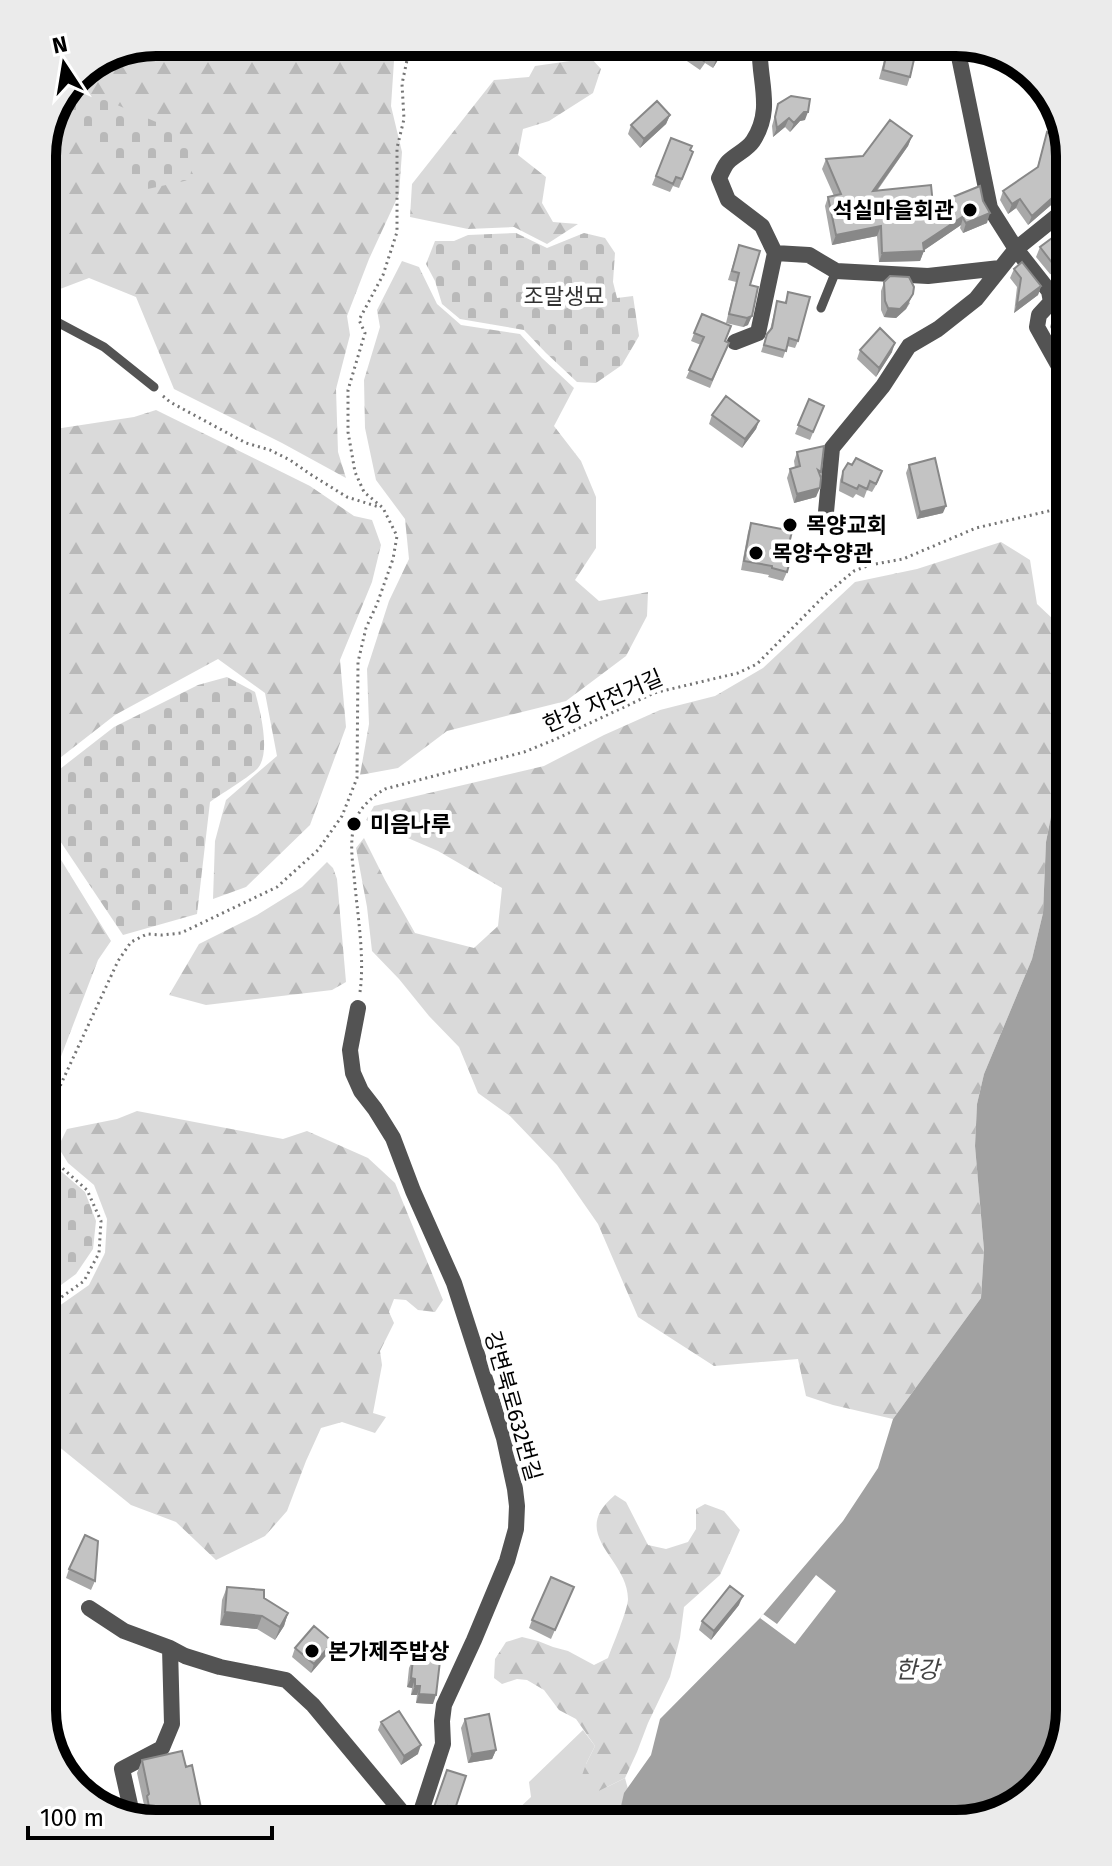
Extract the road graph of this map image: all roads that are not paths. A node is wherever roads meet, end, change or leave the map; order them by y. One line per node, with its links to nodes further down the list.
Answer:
1 (761, 56): 5 (street)
2 (959, 56): 4 (street)
3 (1056, 214): 4 (street)
4 (1016, 249): 6 (street); 11 (street)
5 (775, 253): 7 (street); 10 (street)
6 (1000, 268): 7 (street); 13 (street)
7 (836, 271): 8 (lane)
8 (821, 308)
9 (56, 321): 12 (lane)
10 (735, 342)
11 (1056, 361)
12 (154, 387)
13 (826, 512)
14 (358, 1008): 19 (street, 강변북로632번길)
15 (89, 1608): 16 (street)
16 (170, 1648): 17 (street); 18 (street)
17 (130, 1807)
18 (402, 1810)
19 (419, 1810)

